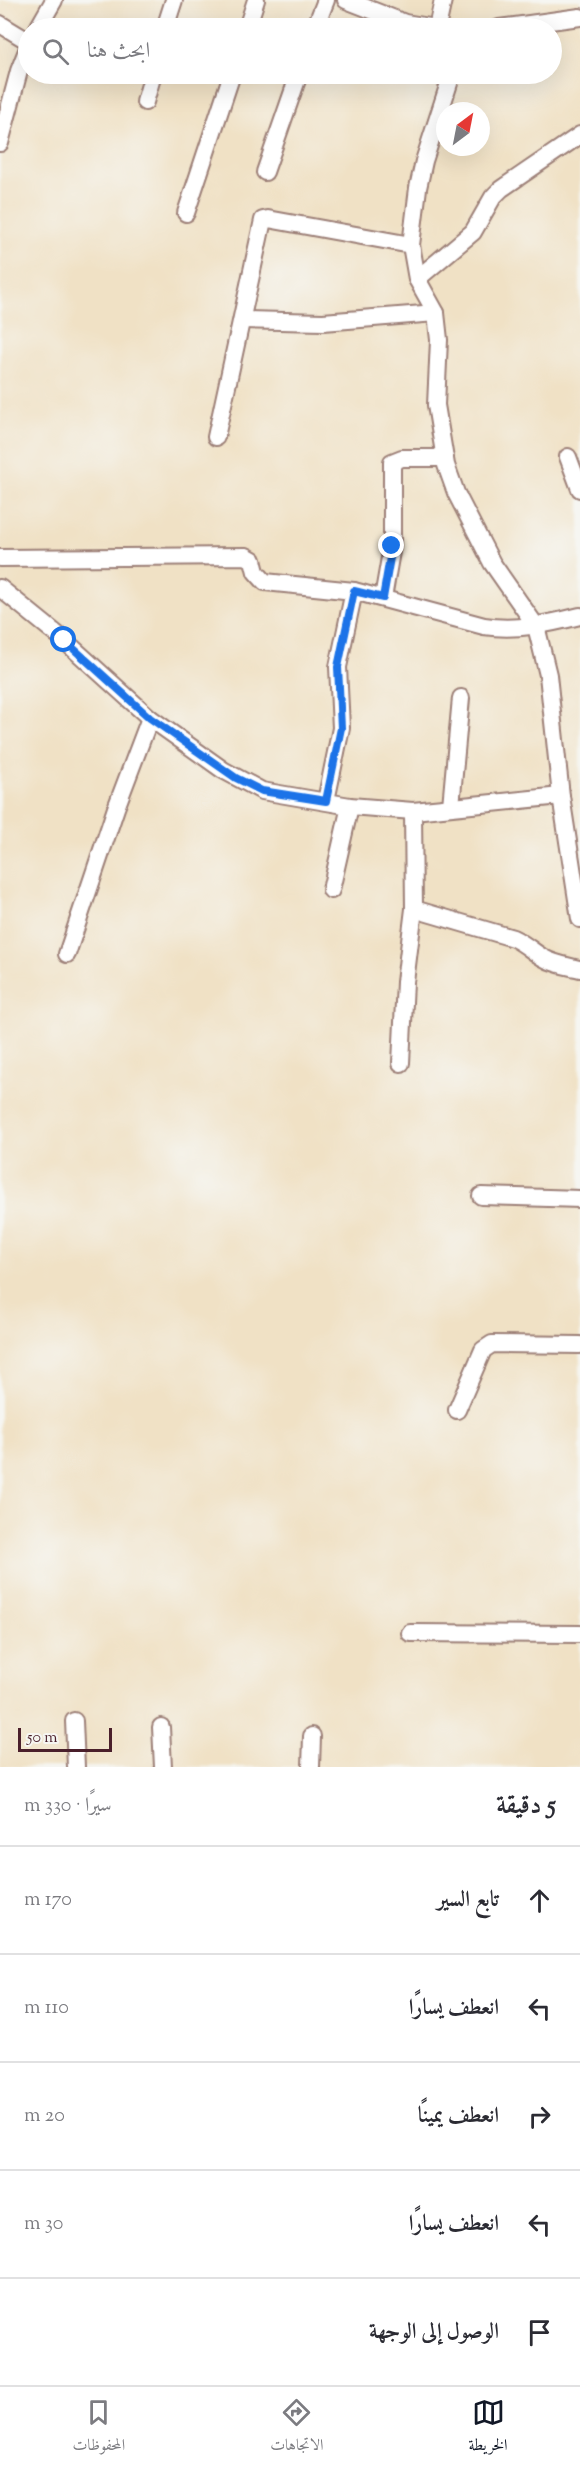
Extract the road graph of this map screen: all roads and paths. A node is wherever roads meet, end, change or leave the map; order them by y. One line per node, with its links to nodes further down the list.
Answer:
1 (54, 0): 8 (street)
2 (174, 0): 9 (street)
3 (256, 0): 10 (street)
4 (326, 0): 11 (street)
5 (346, 0): 12 (street)
6 (443, 0): 13 (street)
7 (580, 17): 14 (street)
8 (44, 18)
9 (168, 18)
10 (250, 18)
11 (319, 18)
12 (392, 18)
13 (438, 18)
14 (562, 19)
15 (0, 24): 16 (street)
16 (18, 35)
17 (18, 79): 23 (street)
18 (0, 82): 23 (street)
19 (150, 84): 24 (street)
20 (229, 84): 28 (street)
21 (296, 84): 27 (street)
22 (449, 84): 29 (street)
23 (13, 94): 26 (street)
24 (145, 102)
25 (580, 135): 30 (street)
26 (0, 144)
27 (265, 172)
28 (186, 213)
29 (411, 244): 30 (street); 32 (street)
30 (417, 279): 31 (street)
31 (436, 313): 32 (street); 34 (street)
32 (242, 320): 33 (street)
33 (216, 437)
34 (445, 458): 40 (street); 42 (street)
35 (568, 458): 36 (street)
36 (580, 489)
37 (0, 558): 39 (street)
38 (0, 588): 44 (street)
39 (354, 591): 40 (street); 46 (street)
40 (383, 598): 42 (street)
41 (580, 616): 42 (street)
42 (536, 626): 45 (street)
43 (461, 698): 48 (street)
44 (150, 718): 46 (street); 54 (street)
45 (561, 796): 48 (street); 50 (street)
46 (326, 801): 47 (street)
47 (350, 806): 49 (street); 51 (street)
48 (451, 806): 49 (street)
49 (413, 811): 52 (street)
50 (575, 847): 53 (street)
51 (331, 890)
52 (414, 909): 55 (street); 56 (street)
53 (580, 919)
54 (68, 954)
55 (580, 969)
56 (401, 1063)
57 (481, 1196): 58 (street)
58 (580, 1199)
59 (580, 1345): 60 (street)
60 (457, 1410)
61 (410, 1633): 62 (street)
62 (580, 1634)
63 (74, 1721): 66 (street)
64 (161, 1727): 67 (street)
65 (312, 1736): 68 (street)
66 (76, 1767)
67 (163, 1767)
68 (311, 1767)

